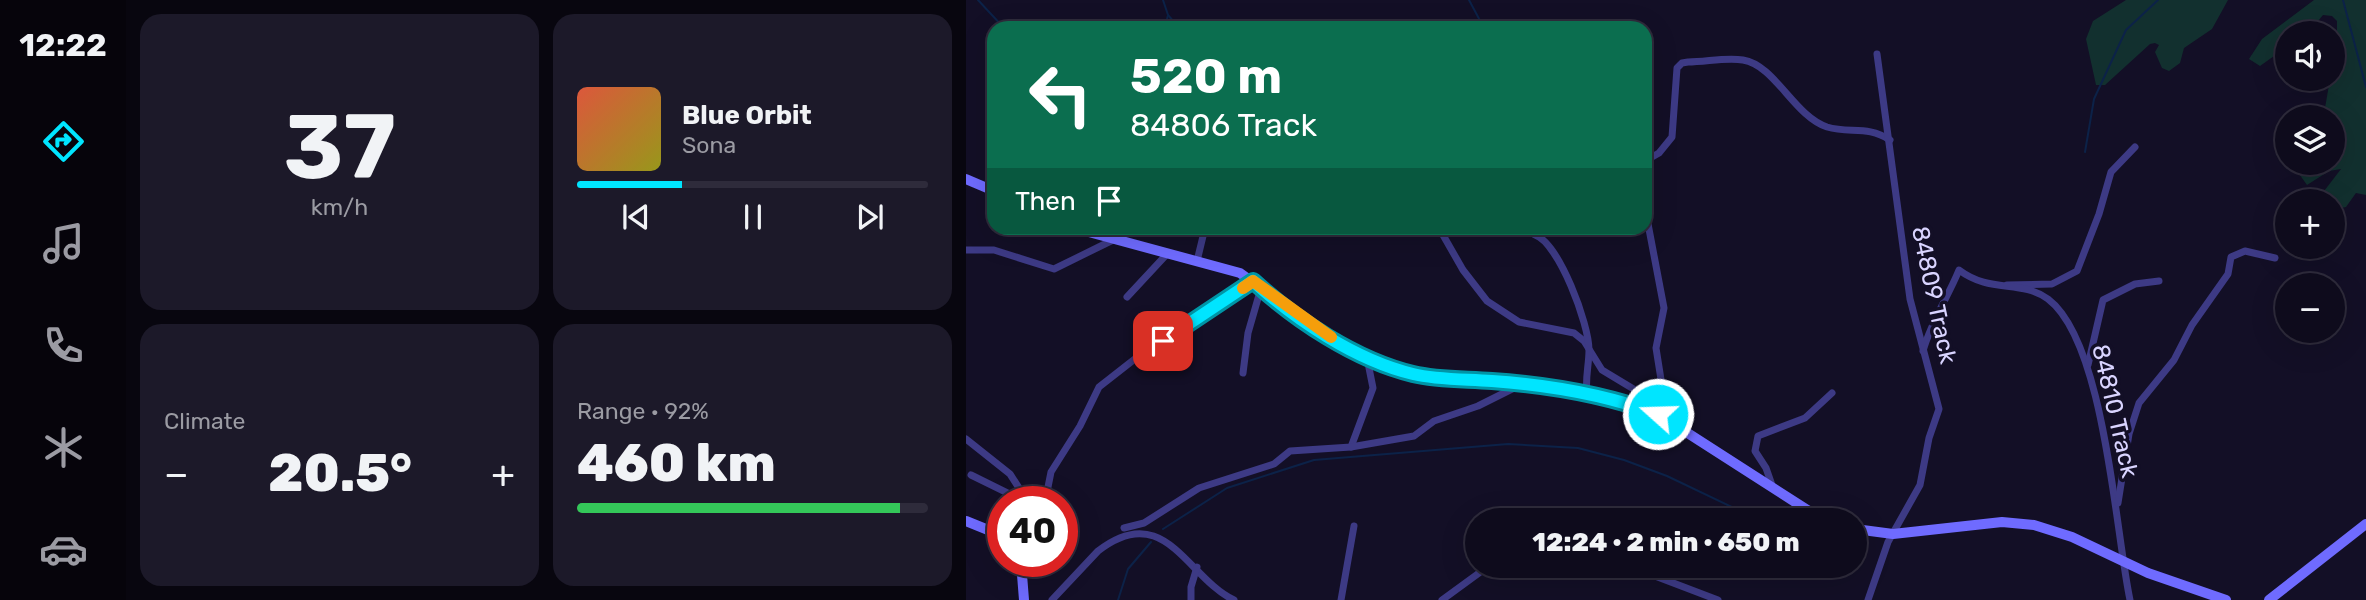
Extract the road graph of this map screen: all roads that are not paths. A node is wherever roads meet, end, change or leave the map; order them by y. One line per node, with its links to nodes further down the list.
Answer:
1 (1877, 54): 2 (street, 84809 Track)
2 (1890, 140): 4 (street); 22 (street, 84809 Track)
3 (2135, 147): 19 (street)
4 (1652, 157)
5 (966, 180): 6 (street)
6 (987, 188)
7 (1097, 235): 12 (street)
8 (1203, 235): 16 (street)
9 (1443, 235): 21 (street)
10 (1535, 235): 21 (street)
11 (1650, 235): 29 (street)
12 (1113, 240): 13 (street); 14 (street)
13 (966, 250)
14 (1166, 255): 16 (street); 20 (street)
15 (2275, 258): 37 (street)
16 (1197, 261): 18 (street)
17 (2159, 281): 24 (street)
18 (1257, 284): 23 (street); 25 (street); 35 (street)
19 (2003, 286): 22 (street, 84810 Track); 24 (street, 84810 Track)
20 (1127, 297)
21 (1589, 349): 27 (street); 29 (street)
22 (1923, 351): 45 (street, 84809 Track)
23 (1367, 358): 26 (street); 31 (street)
24 (2087, 366): 37 (street, 84810 Track)
25 (1242, 373)
26 (1522, 384): 27 (street); 31 (street)
27 (1587, 393): 29 (street)
28 (1832, 393): 36 (street)
29 (1659, 410): 36 (street)
30 (966, 439): 34 (street)
31 (1351, 447): 42 (street)
32 (971, 475): 33 (street)
33 (994, 486)
34 (1017, 486)
35 (1048, 486)
36 (1773, 489): 38 (street)
37 (2117, 507): 46 (street, 84810 Track)
38 (1804, 508)
39 (966, 521): 43 (street)
40 (2366, 524): 61 (street)
41 (1354, 526): 55 (street)
42 (1124, 528)
43 (987, 530)
44 (1867, 531): 45 (street)
45 (1893, 534): 46 (street); 58 (street, 84809 Track)
46 (2123, 560): 59 (street, 84810 Track); 60 (street)
47 (1197, 567): 52 (street); 53 (street); 54 (street)
48 (1022, 577): 51 (street)
49 (1472, 578): 56 (street)
50 (1660, 578): 57 (street)
51 (1024, 600)
52 (1052, 600)
53 (1191, 600)
54 (1234, 600)
55 (1341, 600)
56 (1441, 600)
57 (1718, 600)
58 (1868, 600)
59 (2130, 600)
60 (2226, 600)
61 (2269, 600)

